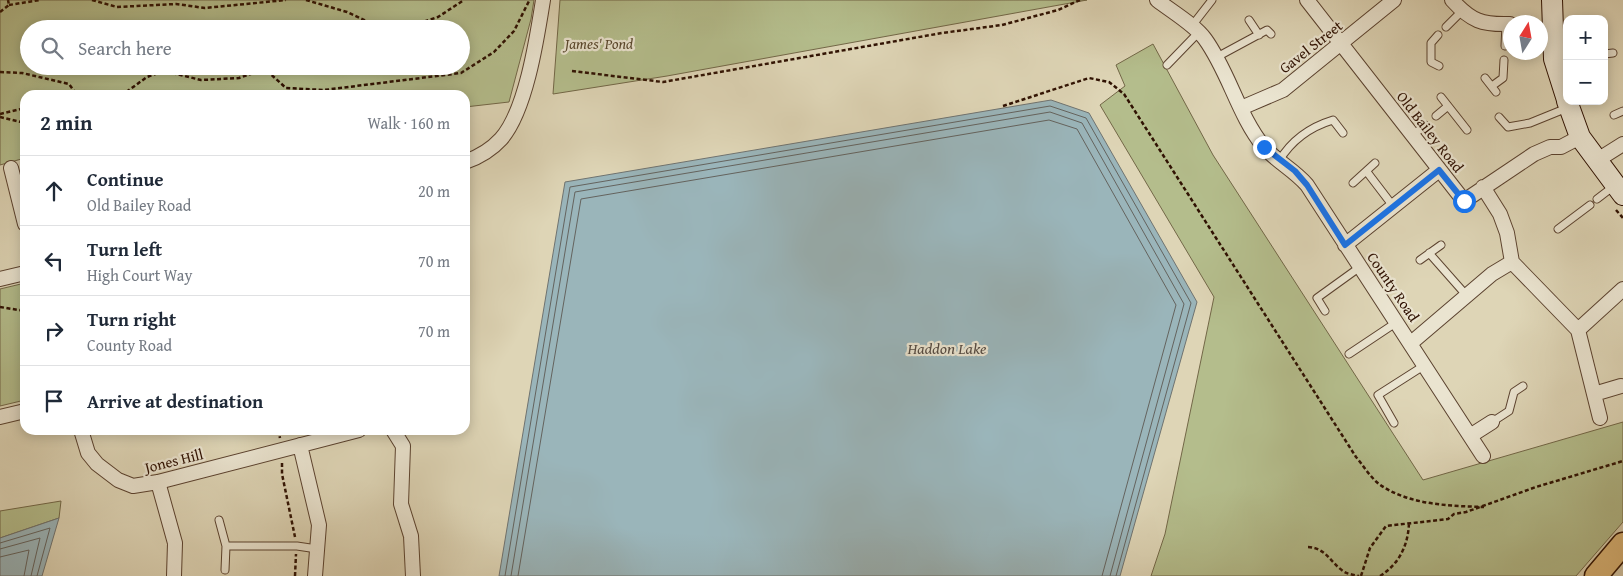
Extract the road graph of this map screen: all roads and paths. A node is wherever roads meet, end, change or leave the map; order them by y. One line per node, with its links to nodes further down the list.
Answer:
1 (8, 0): 16 (path)
2 (40, 0): 16 (path)
3 (92, 0): 4 (path)
4 (286, 0)
5 (306, 0): 20 (path)
6 (464, 0): 21 (path)
7 (530, 0): 37 (path)
8 (543, 0): 72 (street)
9 (1080, 0): 38 (path)
10 (1157, 0): 26 (street, County Road)
11 (1212, 0): 26 (lane)
12 (1307, 0): 30 (street, Old Bailey Road)
13 (1394, 0): 30 (street, Gavel Street)
14 (1452, 0): 17 (street)
15 (1552, 0): 19 (street)
16 (9, 5): 18 (path)
17 (1462, 11): 23 (street); 24 (lane)
18 (0, 12)
19 (1548, 15)
20 (366, 20)
21 (429, 20)
22 (1249, 20): 28 (lane)
23 (1503, 24)
24 (1446, 27)
25 (1548, 29): 48 (street)
26 (1194, 30): 33 (street, County Road); 35 (lane)
27 (1270, 34): 28 (lane)
28 (1259, 35): 33 (lane)
29 (1438, 36): 36 (lane)
30 (1340, 44): 58 (street, Gavel Street); 69 (street, Old Bailey Road)
31 (1613, 53): 32 (lane)
32 (1608, 54)
33 (1217, 57): 58 (street, County Road)
34 (1504, 60): 47 (lane)
35 (1168, 65)
36 (1439, 66)
37 (470, 67)
38 (572, 71)
39 (0, 72): 40 (path)
40 (20, 73)
41 (31, 75): 50 (path)
42 (153, 75): 51 (path)
43 (180, 75): 44 (path)
44 (247, 75)
45 (272, 75): 49 (path)
46 (442, 75): 49 (path)
47 (1485, 78)
48 (1563, 83)
49 (315, 89): 52 (path)
50 (74, 90)
51 (129, 90)
52 (312, 90)
53 (1441, 97): 57 (lane)
54 (1564, 105): 64 (lane)
55 (1569, 105): 70 (street)
56 (1003, 106): 122 (path)
57 (1448, 106): 63 (lane); 67 (lane)
58 (1241, 108): 73 (street, County Road)
59 (20, 110): 62 (path)
60 (1623, 111): 61 (lane)
61 (1614, 115)
62 (0, 116): 65 (path)
63 (1436, 116)
64 (1499, 117)
65 (20, 122)
66 (1425, 125): 69 (lane)
67 (1468, 130)
68 (1343, 132): 73 (lane)
69 (1412, 136): 77 (street, Old Bailey Road)
70 (1580, 137): 74 (street); 80 (street, Old Bailey Road)
71 (1623, 144): 74 (street)
72 (470, 160)
73 (1279, 161): 87 (street, County Road)
74 (1596, 162): 81 (street)
75 (1375, 163): 78 (lane)
76 (11, 168): 83 (street)
77 (1439, 170): 80 (street, Old Bailey Road); 84 (street)
78 (1367, 172): 79 (lane); 84 (lane)
79 (1354, 183)
80 (1483, 187): 91 (street)
81 (1619, 190): 82 (lane)
82 (1597, 199)
83 (17, 202)
84 (1393, 206): 87 (street)
85 (1590, 206): 86 (lane)
86 (1558, 229)
87 (1345, 245): 92 (street, County Road)
88 (1441, 245): 89 (lane)
89 (1430, 254): 90 (lane); 96 (lane)
90 (1420, 260)
91 (1512, 262): 96 (street); 101 (street)
92 (1360, 267): 99 (lane); 100 (street, County Road)
93 (20, 274): 94 (street)
94 (0, 279)
95 (1623, 289): 101 (street)
96 (1466, 296): 102 (street)
97 (0, 307): 98 (path)
98 (20, 310)
99 (1325, 311)
100 (1397, 322): 102 (street, County Road); 103 (lane)
101 (1578, 330): 107 (street)
102 (1411, 342): 104 (street, County Road)
103 (1349, 354)
104 (1425, 365): 112 (lane); 116 (street, County Road)
105 (1523, 386): 111 (lane)
106 (1622, 386): 107 (street)
107 (1594, 394): 110 (street)
108 (20, 412): 109 (street)
109 (0, 417)
110 (1600, 418)
111 (1492, 422): 116 (street)
112 (1394, 423)
113 (83, 435): 121 (street, Jones Hill)
114 (339, 435): 117 (street, Jones Hill)
115 (396, 435): 134 (street)
116 (1470, 436): 119 (street, County Road)
117 (300, 445): 118 (street, Jones Hill); 129 (street)
118 (282, 450): 121 (street, Jones Hill); 126 (path)
119 (1483, 456)
120 (1623, 462): 122 (path)
121 (158, 482): 131 (street)
122 (1484, 507): 124 (path)
123 (220, 520): 125 (lane)
124 (1409, 523): 135 (path); 136 (path)
125 (226, 546): 126 (lane); 130 (lane)
126 (296, 546): 129 (lane); 132 (path)
127 (1308, 547): 135 (path)
128 (1621, 547): 137 (main road)
129 (318, 549): 133 (street)
130 (226, 570)
131 (174, 576)
132 (295, 576)
133 (315, 576)
134 (414, 576)
135 (1360, 576)
136 (1380, 576)
137 (1596, 576)

